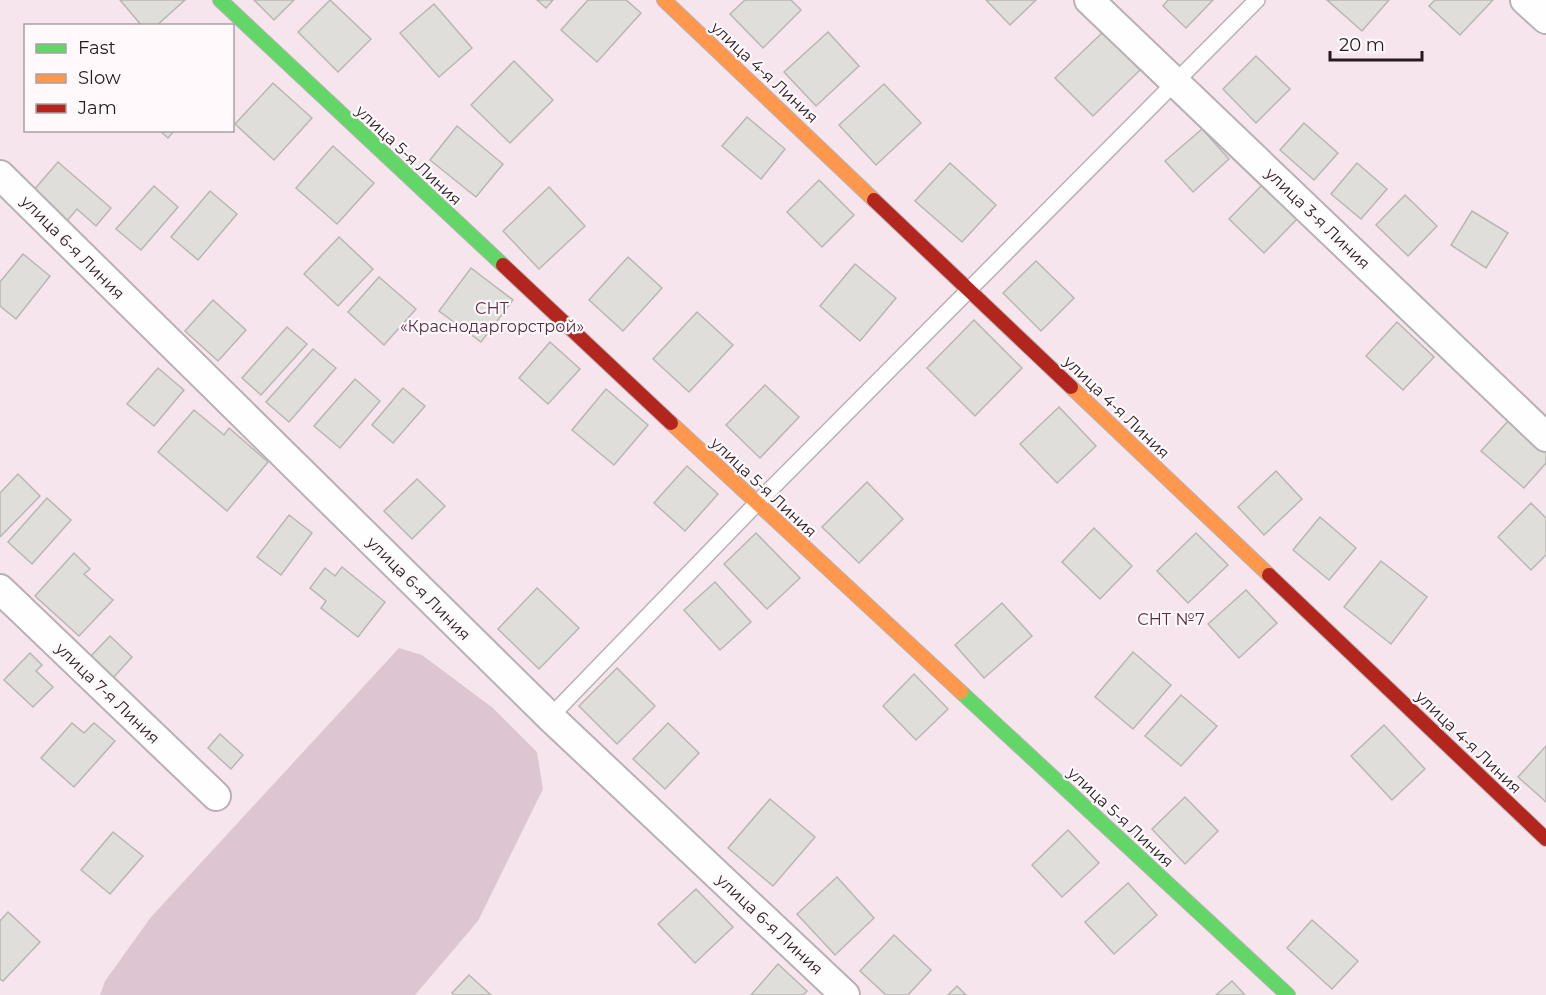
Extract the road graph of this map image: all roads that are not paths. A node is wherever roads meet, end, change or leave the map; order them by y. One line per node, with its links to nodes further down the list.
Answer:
1 (220, 0): 11 (street, улица 5-я Линия)
2 (664, 0): 9 (street, улица 4-я Линия)
3 (1089, 0): 7 (street, улица 3-я Линия)
4 (1257, 0): 7 (lane)
5 (1526, 0): 6 (street)
6 (1546, 19)
7 (1176, 82): 9 (lane); 10 (street, улица 3-я Линия)
8 (0, 175): 13 (street, улица 6-я Линия)
9 (970, 289): 11 (lane); 15 (street, улица 4-я Линия)
10 (1546, 436)
11 (757, 503): 13 (lane); 17 (street, улица 5-я Линия)
12 (0, 589): 14 (street, улица 7-я Линия)
13 (550, 717): 16 (street, улица 6-я Линия)
14 (216, 796)
15 (1546, 839)
16 (845, 995)
17 (1288, 995)

